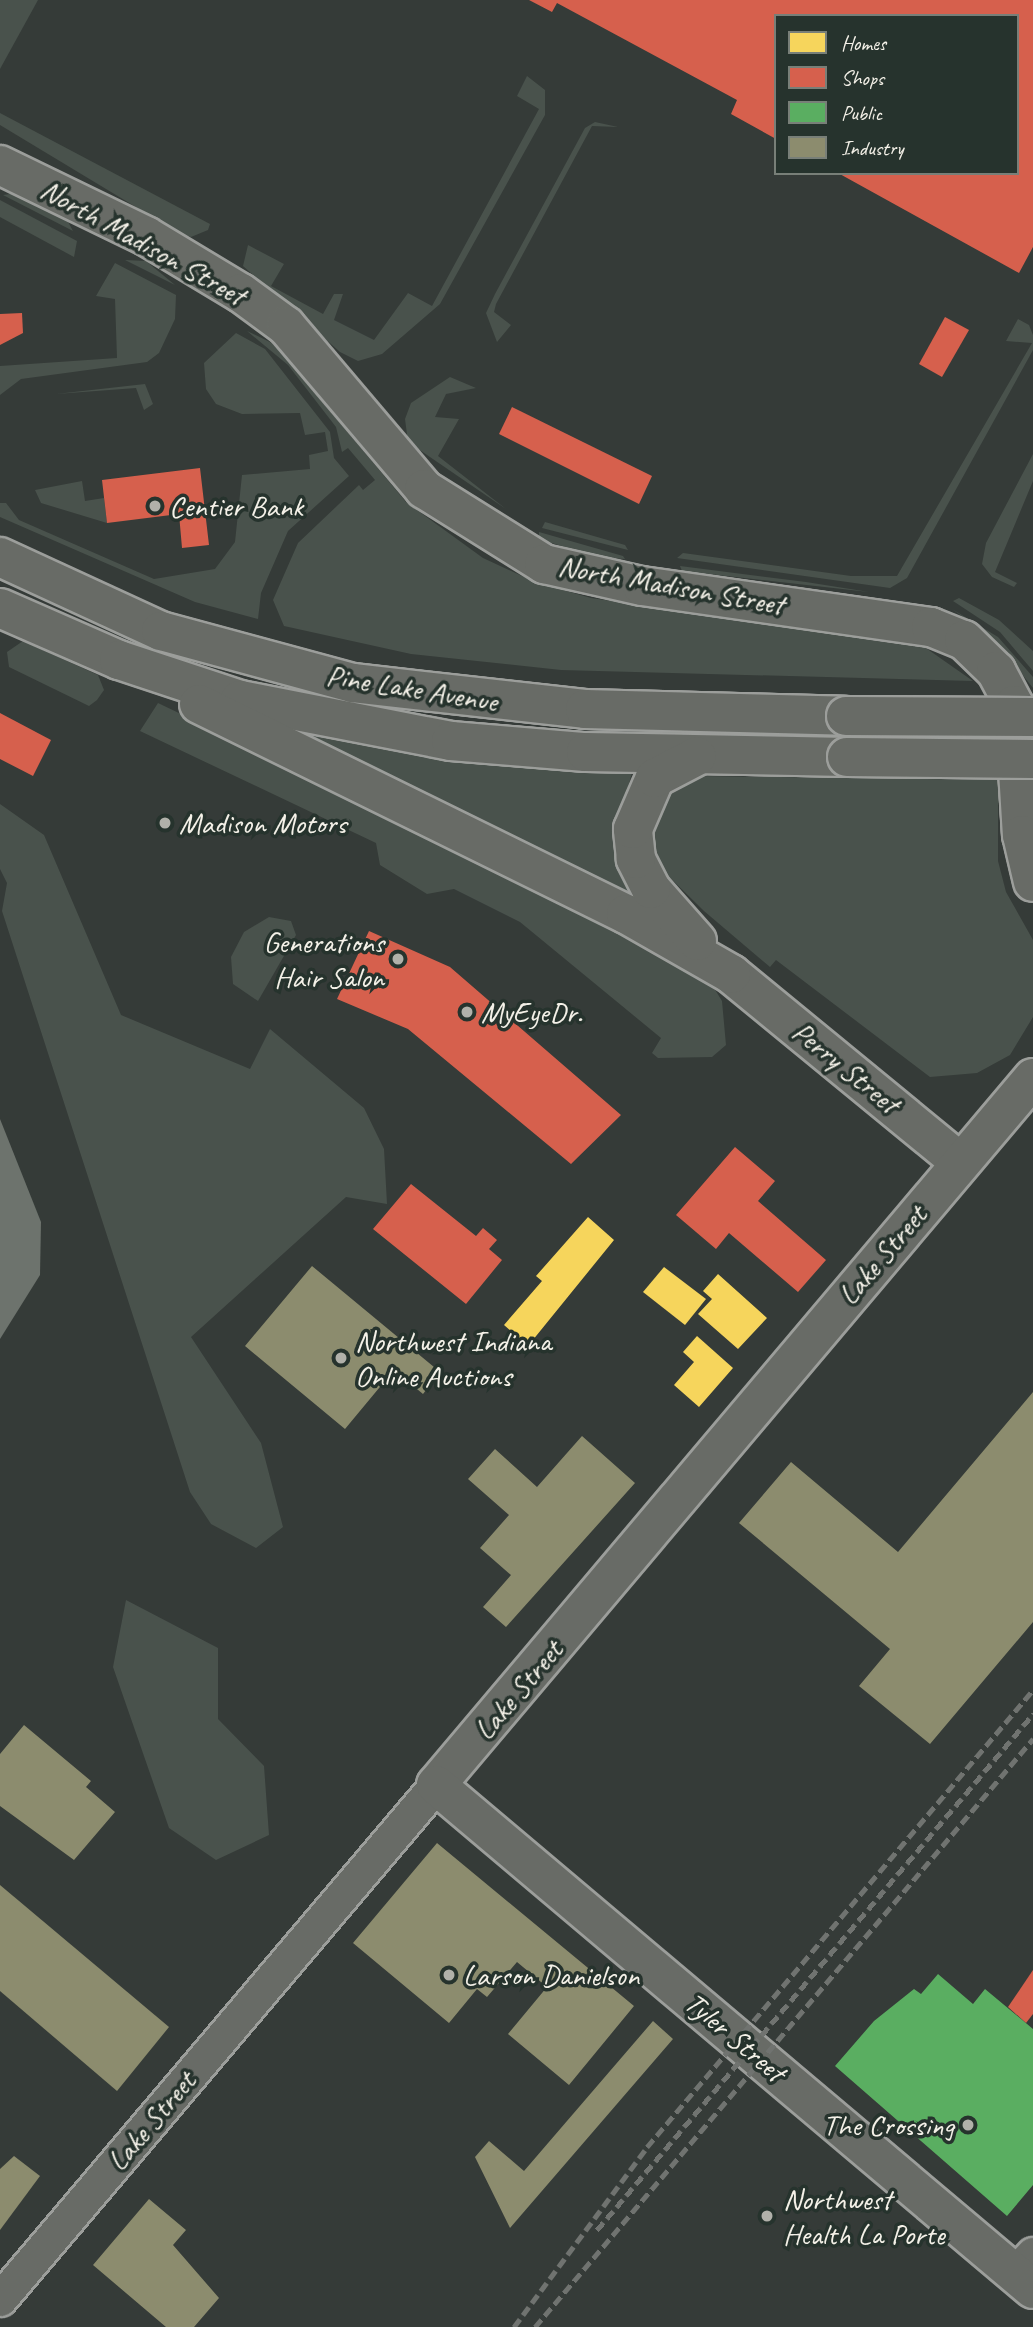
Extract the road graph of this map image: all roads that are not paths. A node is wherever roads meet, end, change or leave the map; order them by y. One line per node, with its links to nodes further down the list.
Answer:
1 (0, 165): 8 (street, North Madison Street)
2 (0, 557): 5 (street, Pine Lake Avenue, bridge)
3 (0, 608): 4 (street, Pine Lake Avenue)
4 (119, 660): 6 (street, Pine Lake Avenue); 9 (street)
5 (1033, 717)
6 (698, 756): 7 (street, Pine Lake Avenue, bridge); 9 (street)
7 (1033, 759)
8 (1033, 883)
9 (731, 974): 11 (street, Perry Street)
10 (1033, 1078): 11 (street, Lake Street)
11 (960, 1162): 12 (street, Lake Street)
12 (436, 1785): 13 (street, Tyler Street); 14 (street, Lake Street)
13 (1027, 2272)
14 (0, 2299)

